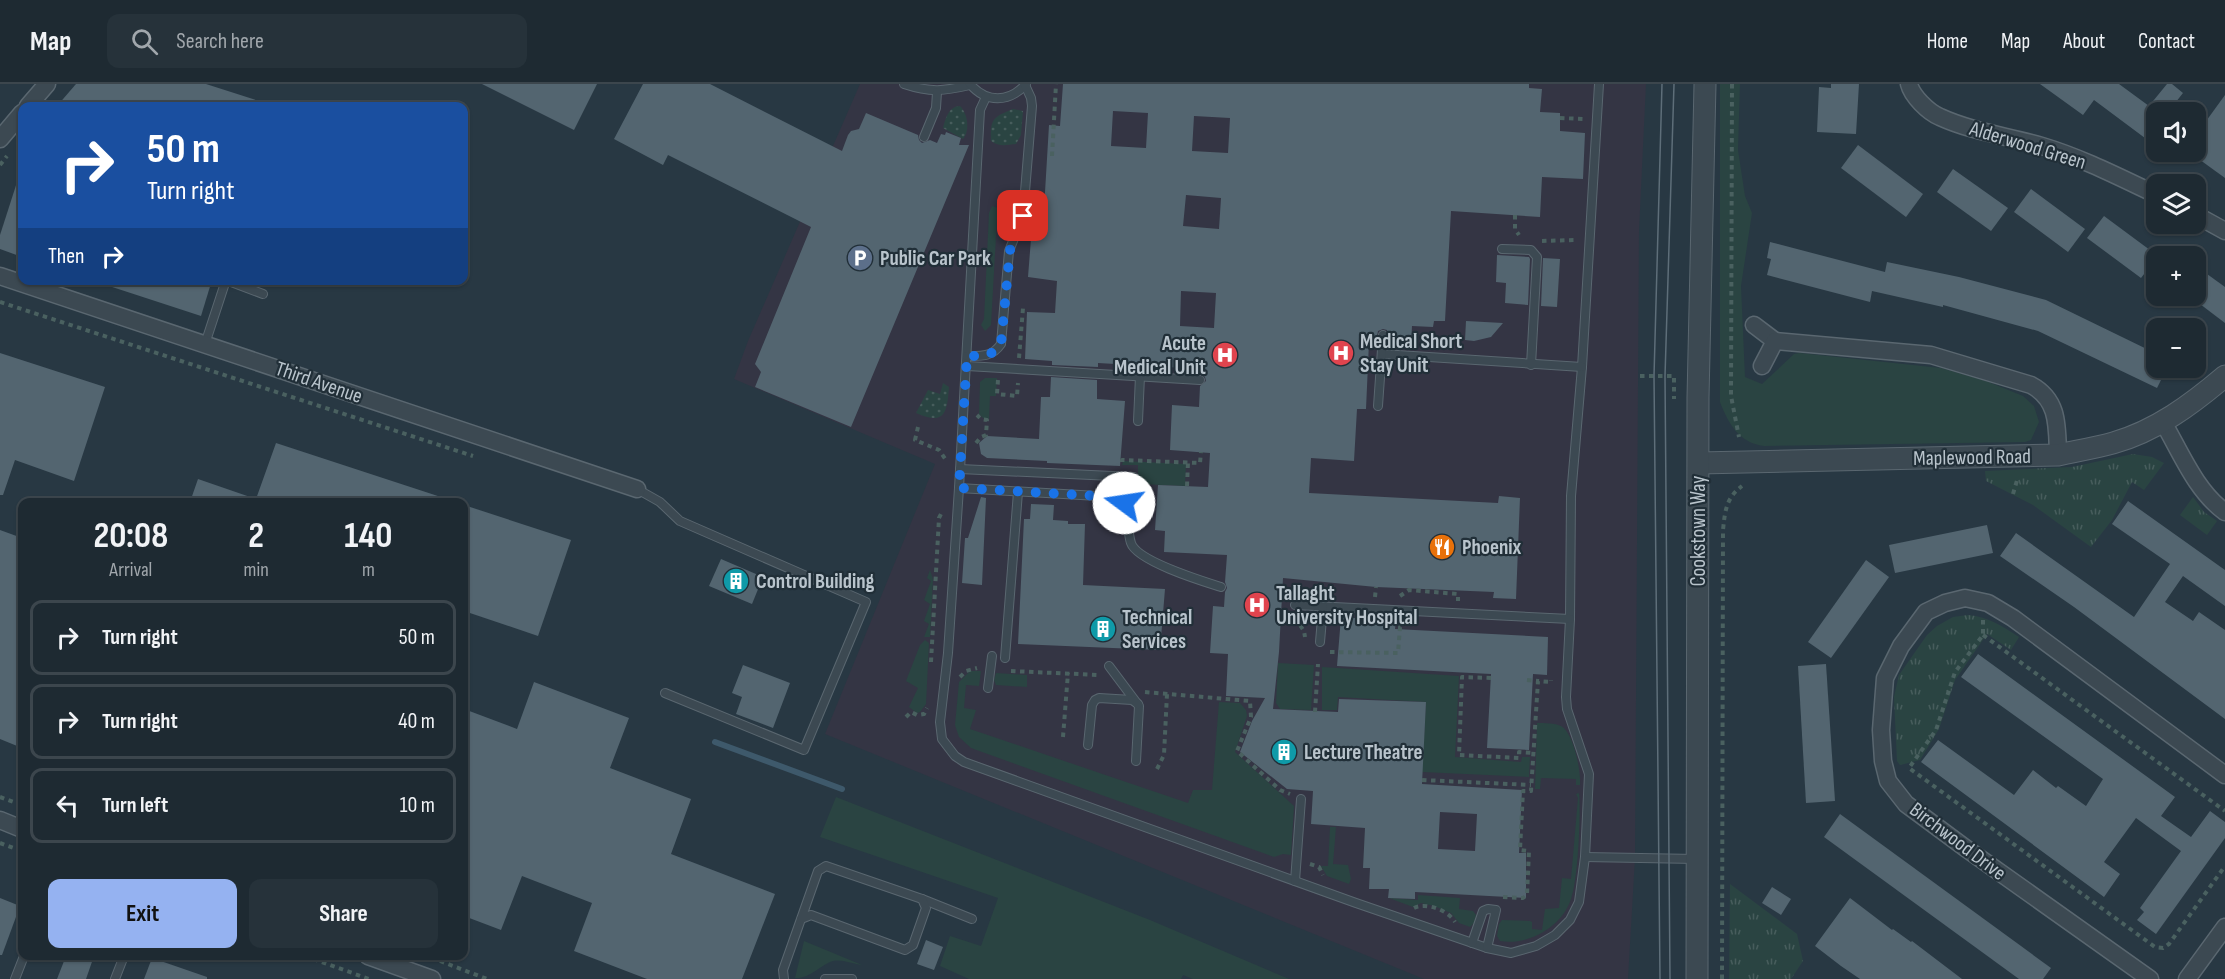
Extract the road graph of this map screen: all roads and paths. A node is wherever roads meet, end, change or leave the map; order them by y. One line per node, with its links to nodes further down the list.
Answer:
1 (47, 84): 12 (street)
2 (904, 84): 10 (lane)
3 (970, 84): 10 (lane); 11 (lane)
4 (1025, 84): 11 (lane); 40 (lane)
5 (1056, 84): 18 (path)
6 (1599, 84): 15 (lane)
7 (1705, 84): 63 (street, Cookstown Way)
8 (1732, 84): 57 (path)
9 (1909, 84): 19 (street, Alderwood Green)
10 (937, 92): 16 (lane)
11 (986, 97): 40 (lane)
12 (31, 102)
13 (18, 118): 17 (street)
14 (1560, 118): 15 (path)
15 (1597, 120): 25 (lane)
16 (924, 137)
17 (0, 139)
18 (1052, 156)
19 (2146, 190)
20 (1515, 215): 23 (path)
21 (2206, 221): 22 (street)
22 (2225, 231)
23 (1525, 241)
24 (1535, 241): 25 (path)
25 (1589, 242): 44 (lane)
26 (1502, 249): 41 (lane)
27 (0, 276): 28 (street, Third Avenue)
28 (18, 282)
29 (27, 285): 38 (street, Third Avenue)
30 (224, 285): 38 (lane)
31 (239, 285): 32 (lane)
32 (263, 294)
33 (0, 302): 61 (path)
34 (1023, 308): 45 (path)
35 (1754, 325): 37 (street)
36 (1383, 335): 39 (lane)
37 (1774, 341): 43 (street); 60 (street)
38 (205, 344): 72 (street, Third Avenue)
39 (1382, 354): 41 (lane); 53 (lane)
40 (967, 356): 42 (lane)
41 (1531, 365): 44 (lane)
42 (967, 366): 45 (lane); 65 (lane)
43 (1762, 366)
44 (1582, 367): 85 (lane)
45 (1018, 369): 46 (path); 47 (lane)
46 (991, 376)
47 (1140, 376): 50 (lane); 54 (lane)
48 (1640, 376): 51 (path)
49 (2225, 376): 55 (street, Maplewood Road)
50 (1200, 380)
51 (1674, 399)
52 (977, 404): 58 (path)
53 (1378, 406)
54 (1138, 421)
55 (2163, 422): 60 (street, Maplewood Road); 76 (street)
56 (918, 427): 64 (path)
57 (1739, 437)
58 (976, 452)
59 (1201, 452): 62 (path)
60 (2058, 455): 63 (street, Maplewood Road)
61 (482, 459)
62 (1188, 462): 66 (path); 69 (path)
63 (1698, 463): 128 (street, Cookstown Way)
64 (947, 467)
65 (960, 469): 66 (lane); 71 (lane)
66 (1121, 477): 67 (lane)
67 (1134, 477)
68 (2018, 477): 74 (path)
69 (1187, 486)
70 (1742, 486): 156 (path)
71 (959, 488): 73 (lane); 132 (lane)
72 (637, 489): 105 (lane)
73 (1018, 492): 77 (lane); 92 (lane)
74 (2013, 494)
75 (945, 503): 94 (path)
76 (2225, 512)
77 (1221, 588)
78 (1370, 595): 79 (path)
79 (1387, 596)
80 (1399, 596): 83 (path)
81 (1295, 605): 82 (lane); 88 (path)
82 (1323, 607): 83 (lane); 89 (lane)
83 (1457, 614): 85 (lane)
84 (1983, 616): 87 (path)
85 (1570, 620): 127 (lane)
86 (1412, 627): 90 (path)
87 (1983, 635): 122 (path); 130 (path)
88 (1305, 641)
89 (1320, 642)
90 (1325, 653)
91 (992, 656): 96 (lane)
92 (1005, 658)
93 (1318, 664): 109 (path)
94 (930, 666)
95 (1109, 666): 99 (lane)
96 (991, 670): 98 (path); 103 (path); 104 (lane)
97 (1552, 671): 102 (path)
98 (1068, 673): 99 (path); 111 (path)
99 (1117, 677): 106 (path); 108 (lane)
100 (1491, 678): 113 (path)
101 (1527, 680): 102 (path)
102 (1538, 681): 113 (path)
103 (956, 684)
104 (988, 688)
105 (665, 693)
106 (1167, 694): 115 (path); 120 (path)
107 (928, 700): 110 (path)
108 (1138, 704): 112 (lane); 114 (lane)
109 (1315, 712)
110 (906, 717)
111 (1063, 737)
112 (1088, 745)
113 (1533, 753): 118 (path)
114 (1136, 761)
115 (1157, 769)
116 (2225, 775): 157 (street, Birchwood Drive)
117 (1422, 780): 118 (path)
118 (1531, 785): 133 (path)
119 (0, 797): 121 (path)
120 (1301, 799): 129 (lane)
121 (18, 804)
122 (2225, 811)
123 (0, 820): 124 (street)
124 (18, 827)
125 (0, 843): 126 (path)
126 (18, 850)
127 (1585, 857): 128 (lane); 141 (lane)
128 (1697, 859): 155 (street, Cookstown Way)
129 (1297, 860): 131 (path); 132 (lane)
130 (2225, 866)
131 (1327, 878)
132 (1295, 880): 140 (lane)
133 (1500, 897)
134 (922, 899): 136 (lane); 136 (lane); 137 (lane)
135 (1412, 909): 139 (path)
136 (801, 919): 152 (lane)
137 (972, 919)
138 (2225, 927): 158 (street)
139 (1476, 932): 140 (lane); 141 (lane)
140 (1472, 943): 141 (lane)
141 (1487, 948)
142 (22, 960): 147 (lane)
143 (122, 960): 148 (lane)
144 (316, 960): 149 (path)
145 (379, 960): 150 (street)
146 (438, 960): 151 (path)
147 (15, 979)
148 (115, 979)
149 (369, 979)
150 (432, 979)
151 (487, 979)
152 (784, 979)
153 (825, 979): 154 (lane)
154 (852, 979)
155 (1697, 979)
156 (1722, 979)
157 (2150, 979)
158 (2187, 979)

